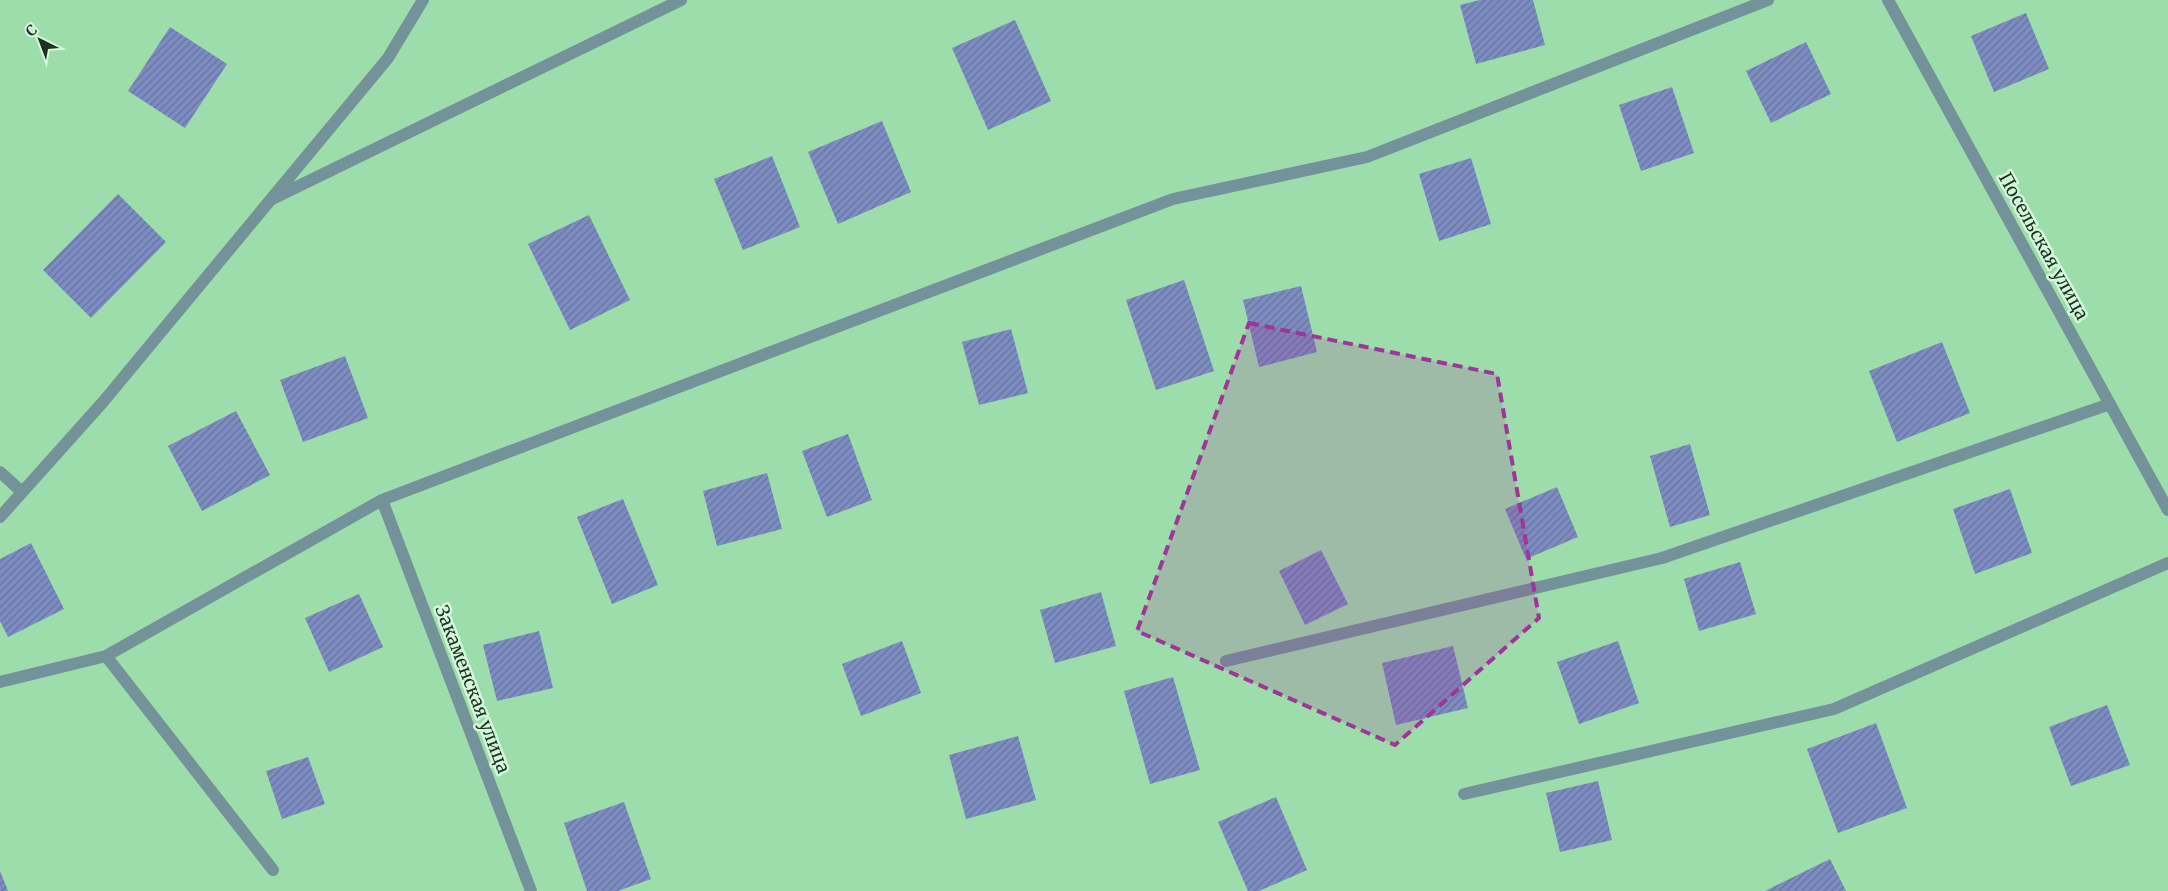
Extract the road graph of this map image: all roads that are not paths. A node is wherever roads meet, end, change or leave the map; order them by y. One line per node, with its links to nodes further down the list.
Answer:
1 (424, 0): 5 (street)
2 (681, 0): 5 (street)
3 (1768, 0): 9 (street)
4 (1888, 0): 6 (street, Посельская улица)
5 (272, 199): 8 (street)
6 (2110, 404): 10 (street, Посельская улица); 14 (street)
7 (0, 472): 8 (street)
8 (22, 492): 11 (street)
9 (382, 500): 13 (street); 18 (street, Закаменская улица)
10 (2168, 510)
11 (0, 517)
12 (2168, 563): 16 (street)
13 (106, 656): 15 (street); 17 (street)
14 (1226, 661)
15 (0, 682)
16 (1464, 794)
17 (273, 870)
18 (531, 891)

